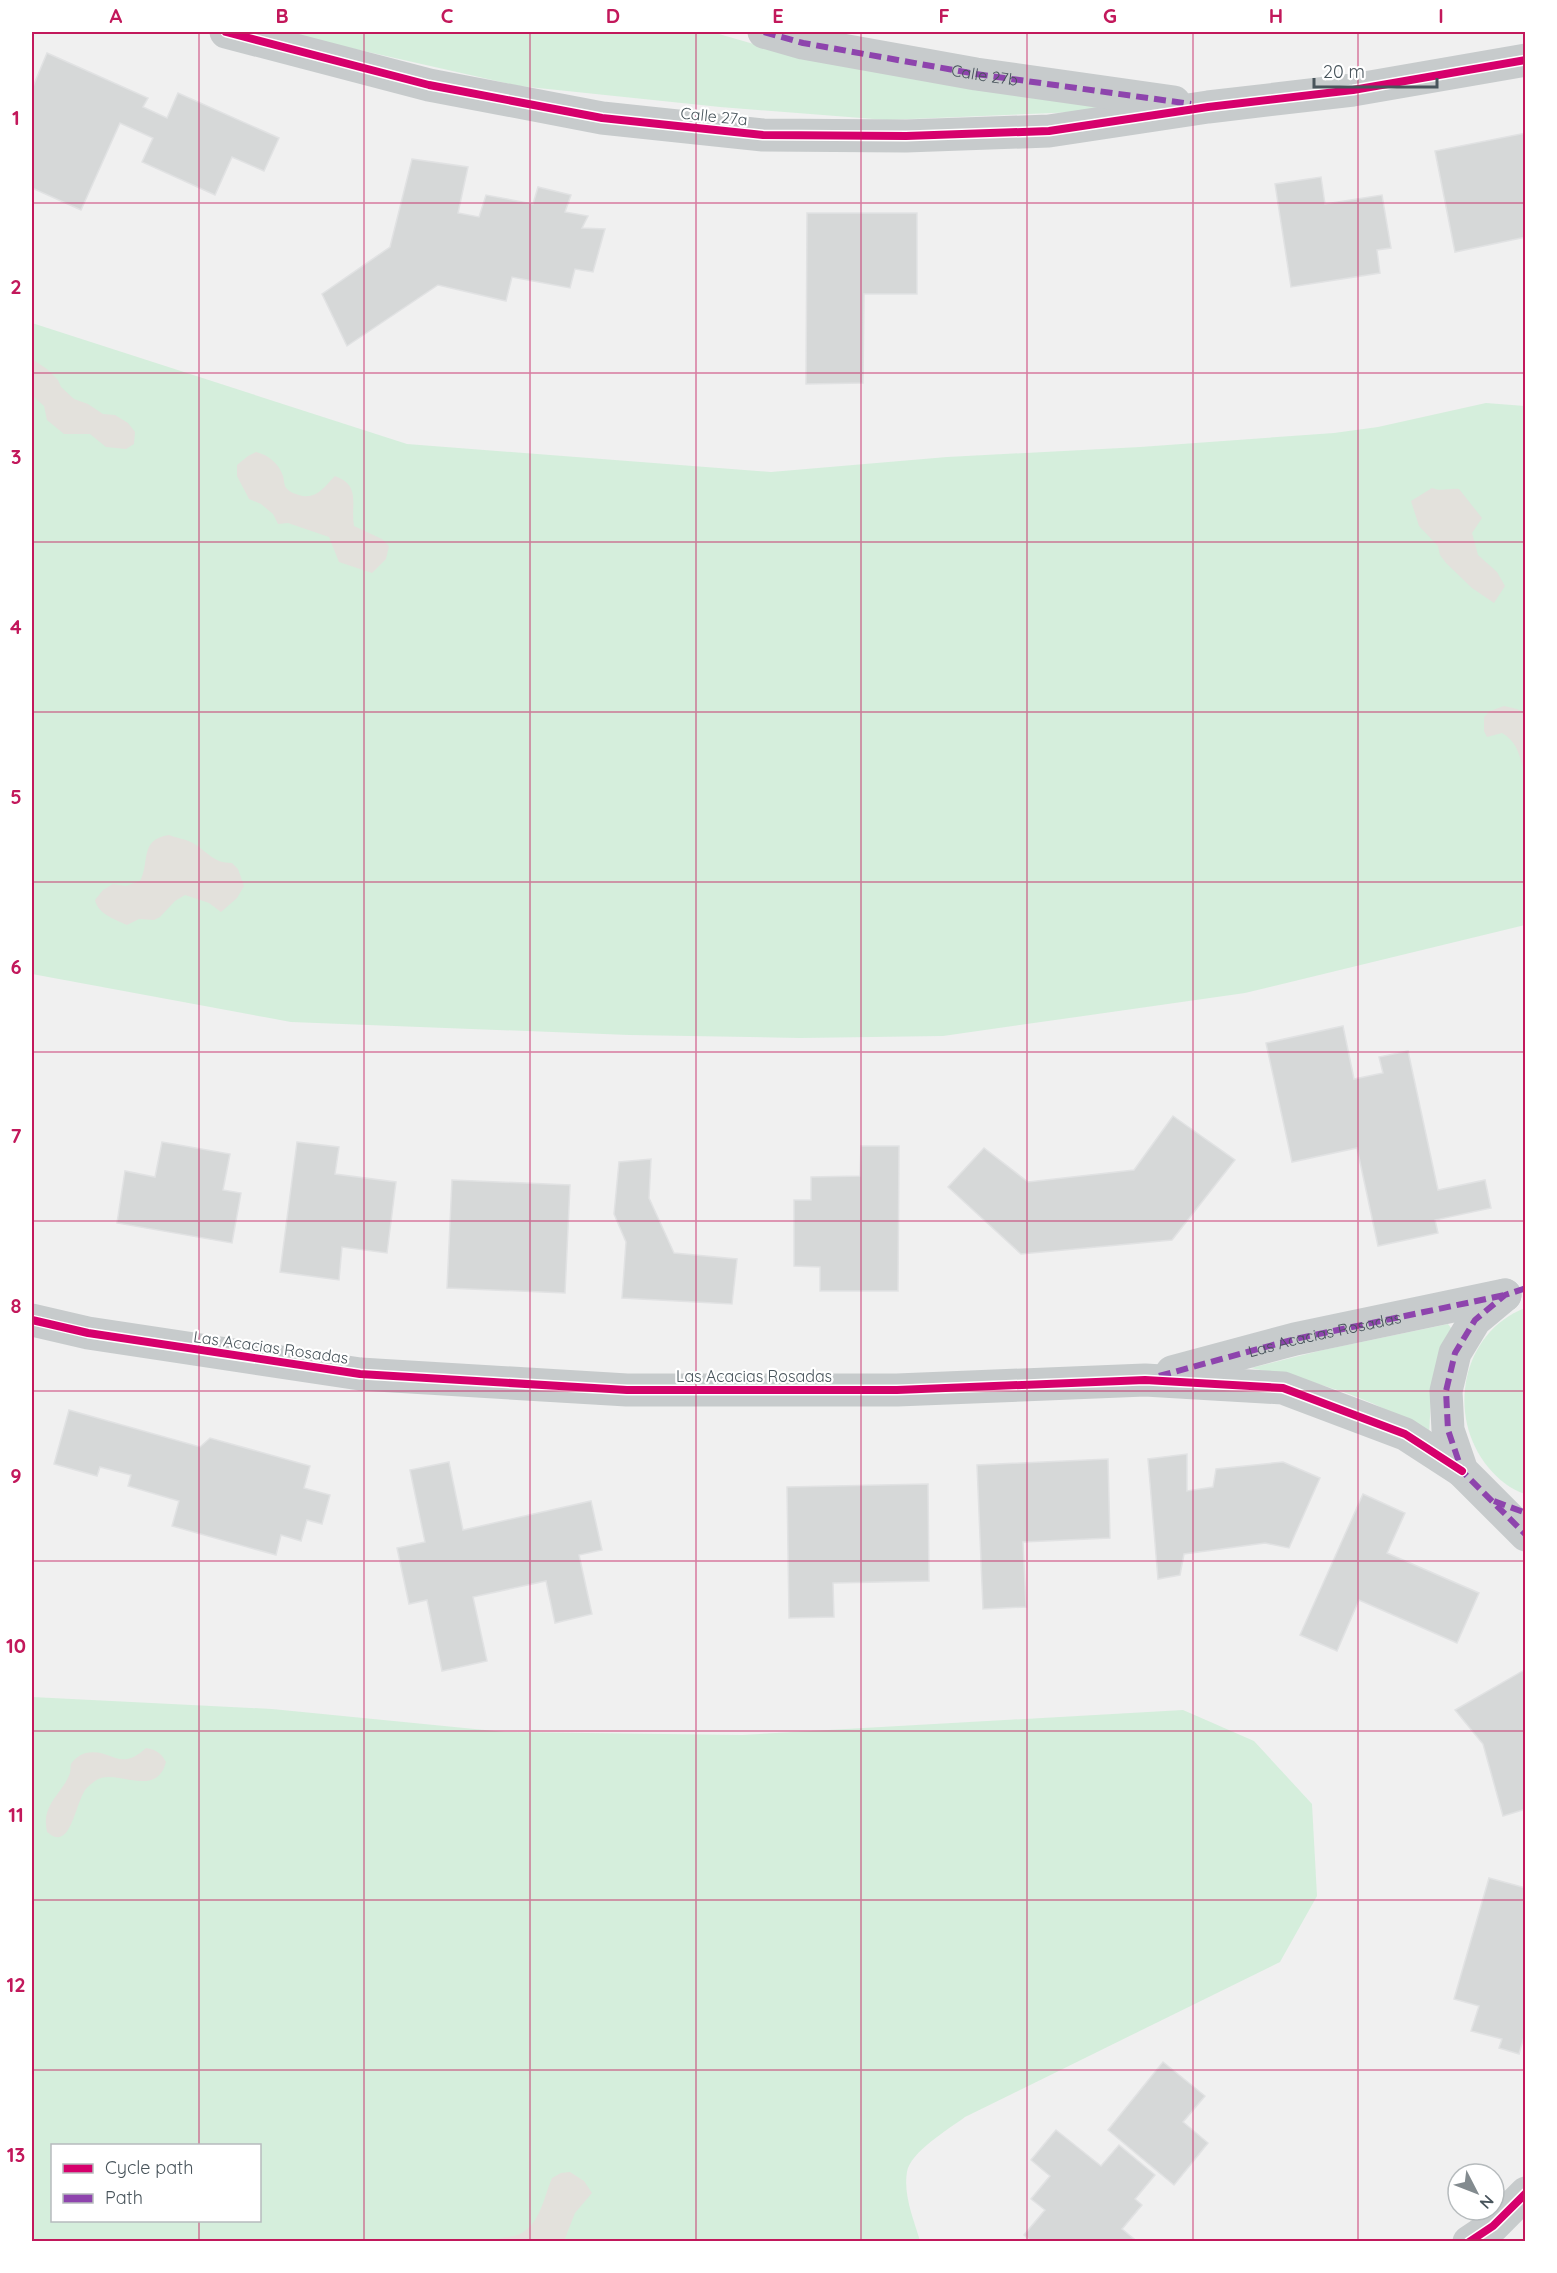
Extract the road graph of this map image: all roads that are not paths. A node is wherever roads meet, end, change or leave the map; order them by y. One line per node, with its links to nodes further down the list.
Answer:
1 (226, 32): 4 (street, Calle 27a)
2 (764, 32): 4 (street, Calle 27b)
3 (1526, 60): 4 (street)
4 (1208, 106)
5 (1515, 1291): 7 (street, Las Acacias Rosadas); 8 (street)
6 (32, 1320): 7 (street, Las Acacias Rosadas)
7 (1145, 1380): 8 (street, Las Acacias Rosadas)
8 (1462, 1471): 9 (street)
9 (1491, 1500): 10 (street); 11 (street)
10 (1526, 1513)
11 (1526, 1535)
12 (1526, 2193): 13 (street)
13 (1468, 2241)

